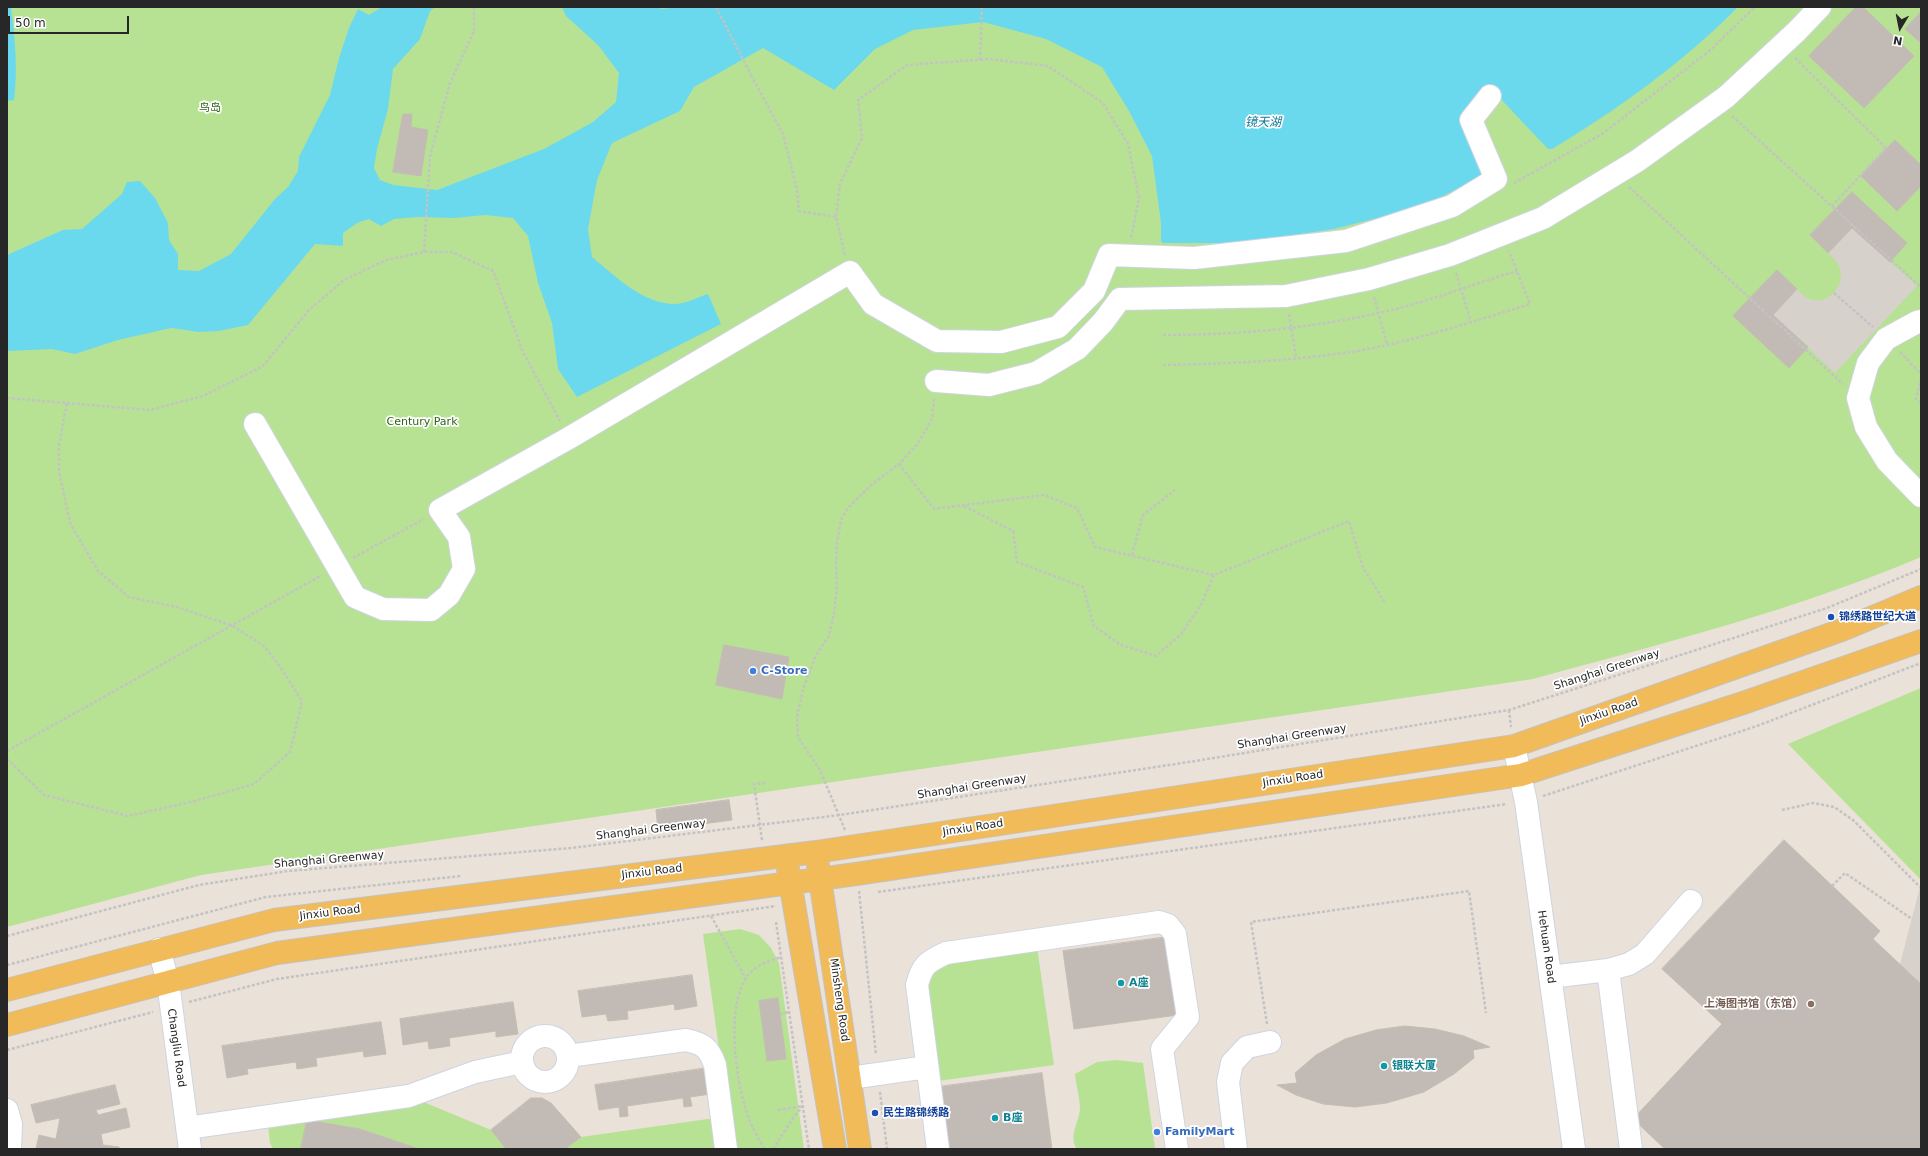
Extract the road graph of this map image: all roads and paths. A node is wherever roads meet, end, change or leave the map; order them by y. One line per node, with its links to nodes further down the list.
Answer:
1 (474, 7): 15 (path)
2 (716, 7): 13 (path, bridge)
3 (982, 7): 7 (path)
4 (1755, 7): 11 (path)
5 (1820, 7): 6 (street)
6 (1782, 45): 9 (street); 12 (path)
7 (980, 60): 13 (path); 16 (path)
8 (1490, 96): 16 (street)
9 (1718, 103): 10 (street); 12 (path)
10 (1615, 175): 14 (street); 35 (path)
11 (1508, 186)
12 (1832, 206): 21 (path)
13 (836, 217): 19 (path)
14 (1503, 234): 17 (street); 18 (path)
15 (424, 252): 36 (path); 39 (path)
16 (1128, 256): 19 (street)
17 (1450, 256): 20 (street); 22 (path)
18 (1517, 271): 22 (path); 26 (path)
19 (850, 272): 39 (street)
20 (1369, 279): 23 (street); 24 (path)
21 (1921, 287)
22 (1461, 288): 24 (path); 26 (path)
23 (1286, 296): 27 (path); 33 (street)
24 (1378, 313): 27 (path); 29 (path)
25 (1921, 321): 35 (street)
26 (1471, 322): 29 (path)
27 (1291, 328): 28 (path); 30 (path)
28 (1163, 334)
29 (1387, 344): 30 (path)
30 (1296, 358): 31 (path)
31 (1163, 365)
32 (1921, 378): 37 (path)
33 (936, 381): 40 (path)
34 (7, 398): 36 (path)
35 (1858, 398): 42 (street)
36 (67, 402): 51 (path)
37 (1921, 404)
38 (255, 424): 46 (street)
39 (569, 438): 44 (street)
40 (899, 464): 43 (path); 59 (path)
41 (1175, 490): 45 (path)
42 (1921, 496)
43 (964, 506): 45 (path); 48 (path)
44 (440, 510): 46 (path); 46 (street)
45 (1132, 556): 48 (path)
46 (338, 567): 51 (path)
47 (1921, 569): 59 (path, Shanghai Greenway)
48 (1214, 575): 50 (path)
49 (1921, 597): 53 (main road, Jinxiu Road)
50 (1385, 603)
51 (232, 626): 54 (path); 55 (path)
52 (1921, 641): 56 (main road)
53 (1514, 746): 56 (street, Hehuan Road); 63 (main road, Jinxiu Road)
54 (7, 751)
55 (7, 759)
56 (1521, 775): 65 (main road); 81 (street, Hehuan Road)
57 (765, 782): 60 (path)
58 (1782, 810): 70 (path)
59 (840, 815): 60 (path, Shanghai Greenway); 61 (path)
60 (760, 825): 62 (path); 76 (path, Shanghai Greenway)
61 (839, 834)
62 (755, 843)
63 (816, 852): 64 (main road, Jinxiu Road); 67 (main road, Minsheng Road)
64 (786, 856): 68 (main road); 77 (main road, Jinxiu Road)
65 (856, 874): 67 (main road); 93 (path)
66 (463, 876): 79 (path)
67 (820, 879): 68 (main road); 94 (main road, Minsheng Road)
68 (780, 884): 72 (path); 83 (main road); 104 (main road)
69 (1832, 886): 74 (path)
70 (1920, 887)
71 (1691, 901): 80 (street)
72 (775, 914)
73 (711, 916): 82 (path)
74 (1912, 919)
75 (776, 921): 78 (path)
76 (7, 936)
77 (159, 949): 83 (street, Changliu Road); 84 (main road, Jinxiu Road)
78 (781, 957): 82 (path); 85 (path)
79 (7, 964)
80 (1608, 970): 81 (street); 111 (street)
81 (1550, 977): 110 (street, Hehuan Road)
82 (746, 980): 101 (path)
83 (168, 982): 88 (main road); 98 (street, Changliu Road)
84 (7, 990)
85 (789, 1012): 87 (path); 95 (path)
86 (1486, 1013): 89 (path)
87 (780, 1014)
88 (7, 1026)
89 (1270, 1042): 109 (street)
90 (568, 1056): 91 (street); 91 (street); 100 (street)
91 (522, 1062): 98 (street)
92 (927, 1067): 93 (street); 107 (street); 108 (street)
93 (878, 1074): 94 (street); 106 (path)
94 (850, 1078): 105 (main road, Minsheng Road)
95 (803, 1106): 97 (path); 102 (path); 103 (path)
96 (7, 1110): 99 (street)
97 (778, 1110)
98 (189, 1139)
99 (10, 1149)
100 (726, 1149)
101 (764, 1149)
102 (773, 1149)
103 (809, 1149)
104 (835, 1149)
105 (860, 1149)
106 (887, 1149)
107 (938, 1149)
108 (1177, 1149)
109 (1236, 1149)
110 (1574, 1149)
111 (1631, 1149)

